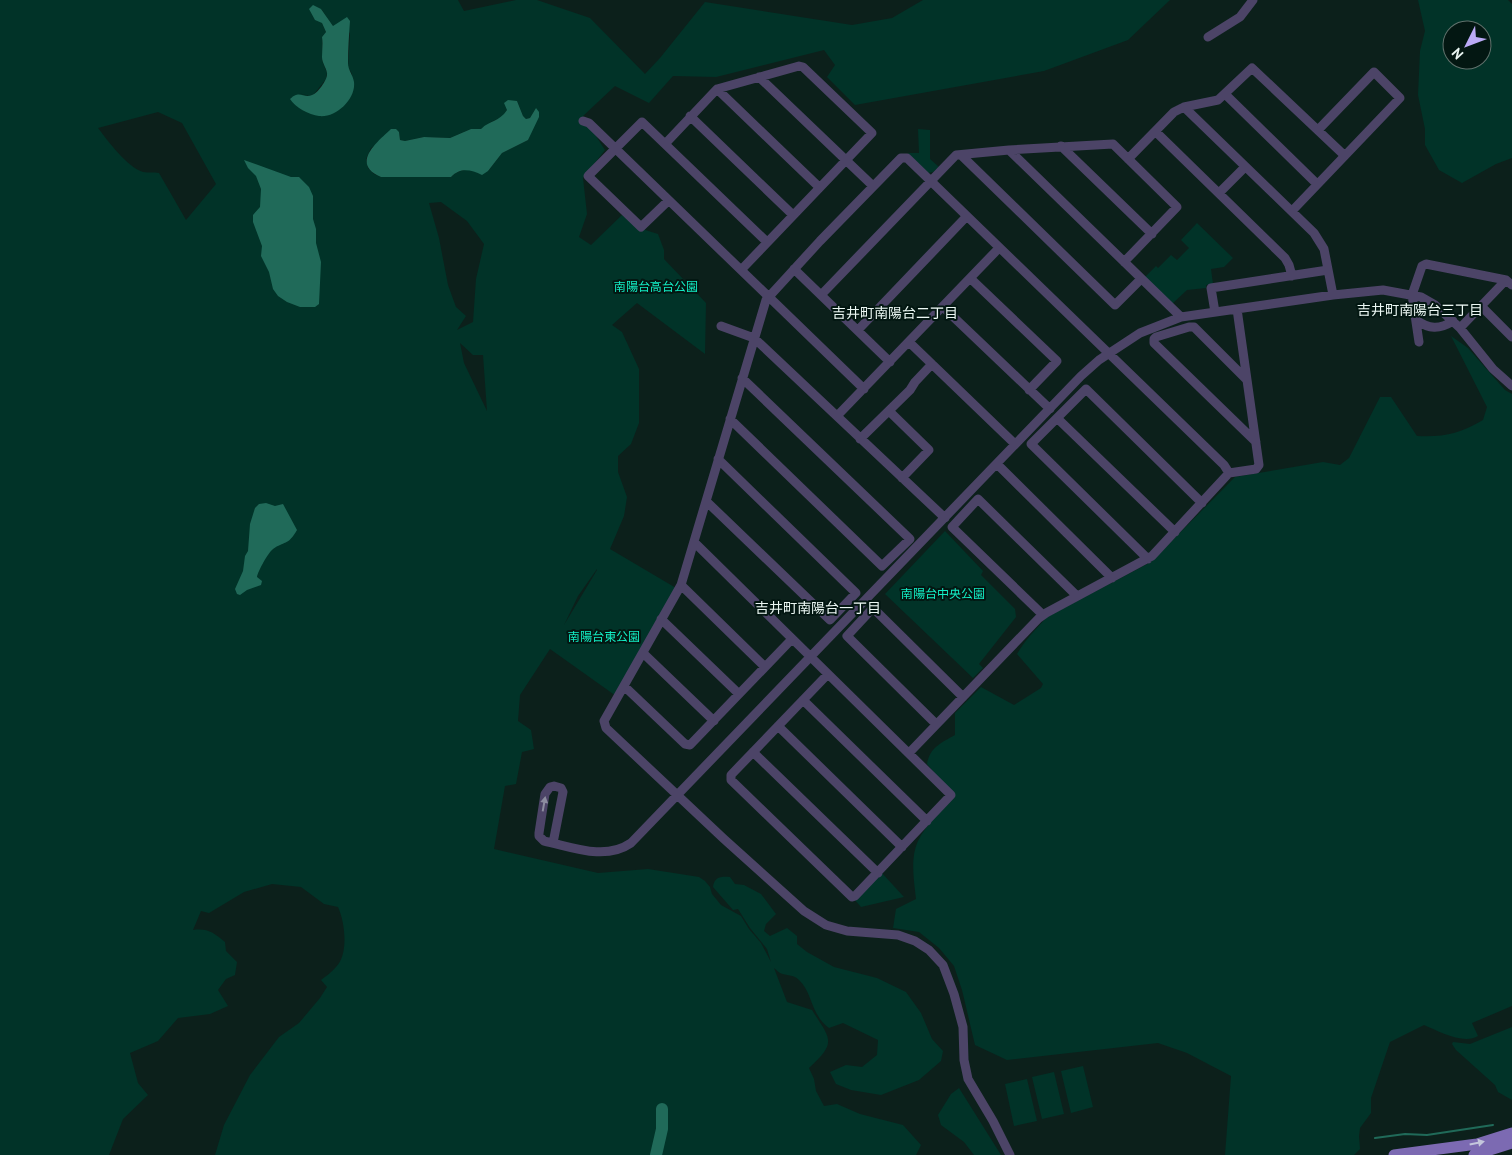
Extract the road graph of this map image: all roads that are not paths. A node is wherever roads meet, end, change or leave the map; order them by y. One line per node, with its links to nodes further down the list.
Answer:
1 (1253, 0): 2 (street)
2 (1208, 37)
3 (759, 77): 4 (street); 18 (street); 18 (street)
4 (717, 89): 7 (street); 23 (street)
5 (1226, 95): 6 (street); 9 (street); 21 (street)
6 (1184, 107): 10 (street); 19 (street)
7 (690, 116): 11 (street); 27 (street)
8 (584, 121): 13 (street)
9 (1318, 130): 16 (street); 16 (street)
10 (1156, 132): 17 (street); 24 (street)
11 (665, 144): 13 (street); 30 (street)
12 (1061, 146): 14 (street); 17 (street); 29 (street)
13 (615, 149): 25 (street); 25 (street)
14 (1009, 150): 15 (street); 32 (street)
15 (960, 155): 20 (street); 38 (street)
16 (1344, 155): 21 (street)
17 (1128, 159): 29 (street)
18 (846, 161): 22 (street); 23 (street)
19 (1245, 167): 24 (street); 26 (street)
20 (931, 181): 22 (street); 28 (street); 41 (street)
21 (1317, 184): 26 (street)
22 (873, 186): 33 (street)
23 (819, 187): 27 (street)
24 (1218, 193): 36 (street)
25 (668, 201): 34 (street)
26 (1292, 211): 35 (street)
27 (793, 215): 30 (street)
28 (967, 216): 31 (street); 53 (street)
29 (1152, 234): 32 (street)
30 (767, 242): 34 (street)
31 (999, 248): 37 (street); 58 (street)
32 (1124, 262): 38 (street)
33 (794, 269): 41 (street); 43 (street)
34 (741, 270): 43 (street)
35 (1328, 270): 36 (street); 40 (street)
36 (1292, 276): 47 (street)
37 (970, 278): 44 (street); 65 (street)
38 (1141, 279): 48 (street)
39 (1509, 282): 42 (street); 45 (street)
40 (1333, 294): 42 (street); 46 (street)
41 (821, 295): 53 (street)
42 (1412, 295): 49 (street); 50 (street)
43 (768, 296): 55 (street); 64 (street)
44 (943, 307): 56 (street); 65 (street)
45 (1482, 307): 52 (street); 54 (street)
46 (1237, 309): 47 (street); 62 (street)
47 (1215, 312): 48 (street)
48 (1181, 317): 58 (street)
49 (1416, 320): 50 (street); 57 (street)
50 (1453, 321): 52 (street)
51 (721, 326): 55 (street)
52 (1460, 328): 63 (street)
53 (858, 330): 59 (street)
54 (1512, 337)
55 (754, 338): 61 (street); 68 (street)
56 (909, 342): 59 (street); 60 (street)
57 (1419, 342)
58 (1109, 352): 66 (street); 76 (street)
59 (890, 362): 64 (street)
60 (932, 364): 67 (street); 73 (street)
61 (742, 378): 70 (street); 70 (street)
62 (1247, 380): 72 (street); 72 (street)
63 (1512, 386)
64 (864, 389): 68 (street)
65 (1029, 390): 66 (street)
66 (1050, 409): 73 (street)
67 (889, 411): 71 (street); 77 (street)
68 (837, 416): 71 (street)
69 (1057, 418): 79 (street); 81 (street); 83 (street)
70 (730, 419): 74 (street)
71 (860, 438): 77 (street)
72 (1256, 442): 76 (street)
73 (1015, 444): 75 (street)
74 (718, 459): 78 (street); 78 (street)
75 (997, 464): 80 (street); 84 (street)
76 (1229, 473): 79 (street)
77 (902, 478): 80 (street)
78 (706, 501): 82 (street)
79 (1202, 503): 81 (street)
80 (944, 518): 91 (street)
81 (1175, 532): 83 (street)
82 (694, 542): 85 (street); 89 (street)
83 (1148, 559): 84 (street)
84 (1112, 578): 86 (street)
85 (680, 585): 88 (street); 92 (street)
86 (1077, 596): 87 (street); 87 (street)
87 (1043, 615): 96 (street)
88 (661, 620): 90 (street); 95 (street)
89 (792, 639): 91 (street); 92 (street)
90 (643, 653): 94 (street); 98 (street)
91 (812, 656): 93 (street); 103 (street)
92 (765, 667): 95 (street)
93 (828, 674): 97 (street); 102 (street)
94 (624, 686): 98 (street); 103 (street)
95 (739, 694): 98 (street)
96 (963, 697): 99 (street); 99 (street)
97 (803, 700): 100 (street); 104 (street)
98 (714, 720)
99 (936, 724): 102 (street)
100 (778, 726): 101 (street); 106 (street)
101 (753, 752): 107 (street); 107 (street)
102 (909, 753): 104 (street)
103 (678, 794): 105 (street); 110 (street)
104 (927, 821): 106 (street)
105 (553, 843): 105 (street, one-way to 105)
106 (902, 847): 107 (street)
107 (878, 873)
108 (1512, 1133): 111 (main road, one-way to 108)
109 (1512, 1143): 112 (main road)
110 (1010, 1155)
111 (1394, 1155)
112 (1474, 1155)

